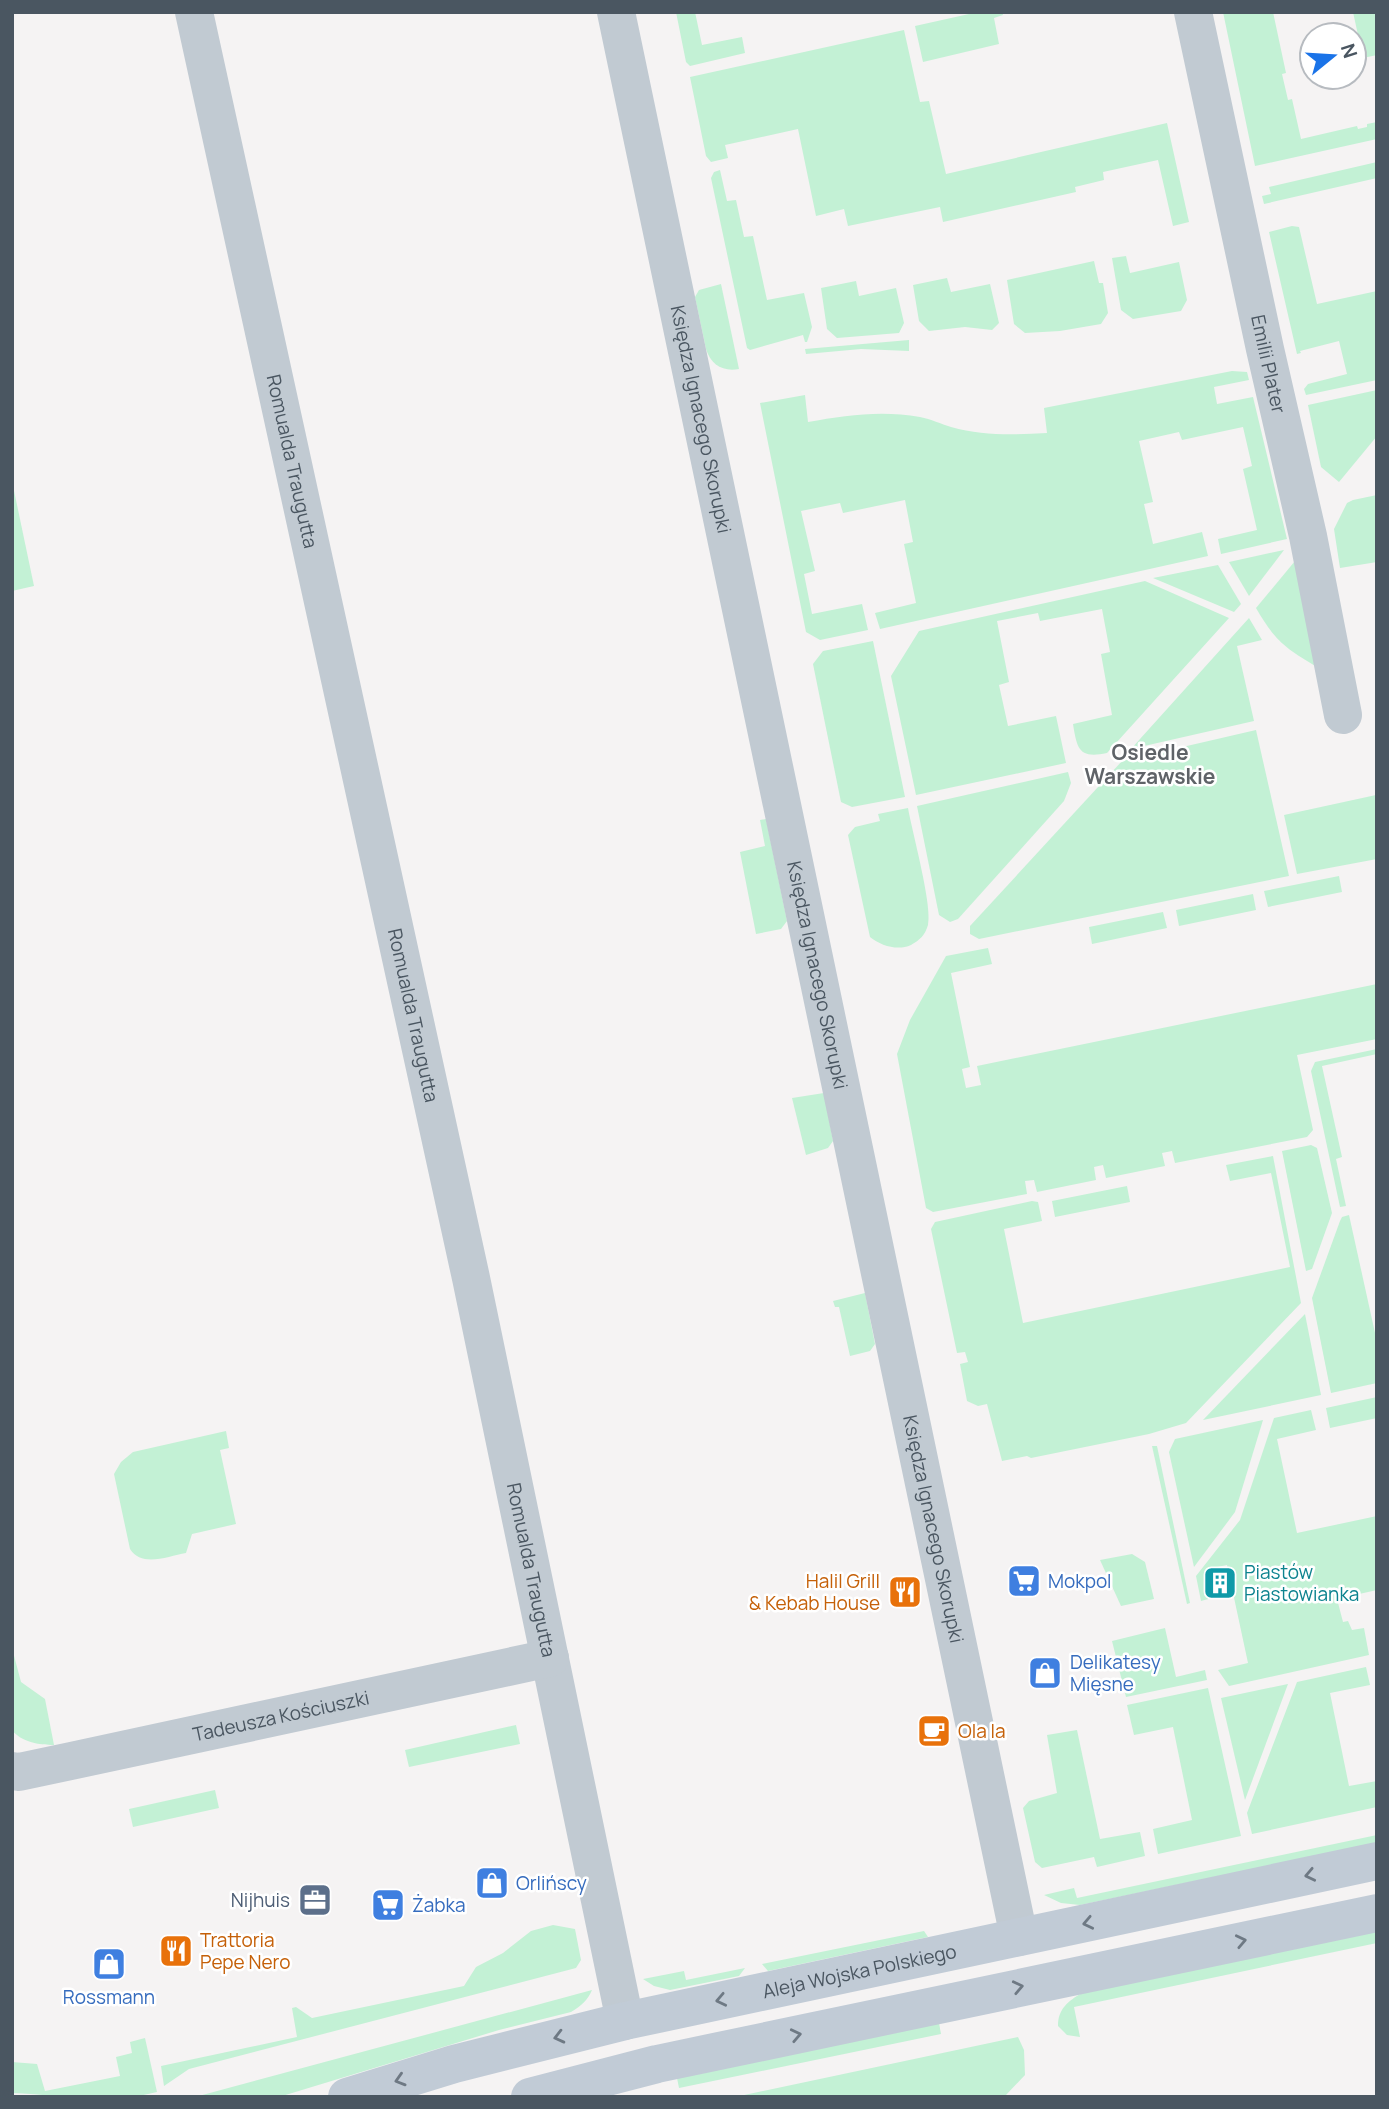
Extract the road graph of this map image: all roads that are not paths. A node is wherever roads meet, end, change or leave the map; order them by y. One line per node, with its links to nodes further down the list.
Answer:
1 (194, 12): 5 (street, Romualda Traugutta)
2 (616, 12): 9 (street, Księdza Ignacego Skorupki)
3 (1194, 12): 4 (street, Emilii Plater)
4 (1343, 715)
5 (550, 1658): 6 (street, Tadeusza Kościuszki); 10 (street, Romualda Traugutta)
6 (12, 1771)
7 (1377, 1861): 9 (street, Aleja Wojska Polskiego, one-way to 9)
8 (1377, 1913): 12 (street, one-way to 8)
9 (1018, 1937): 10 (street, Aleja Wojska Polskiego, one-way to 10)
10 (625, 2021): 11 (street, Aleja Wojska Polskiego, one-way to 11)
11 (347, 2097)
12 (530, 2097)

